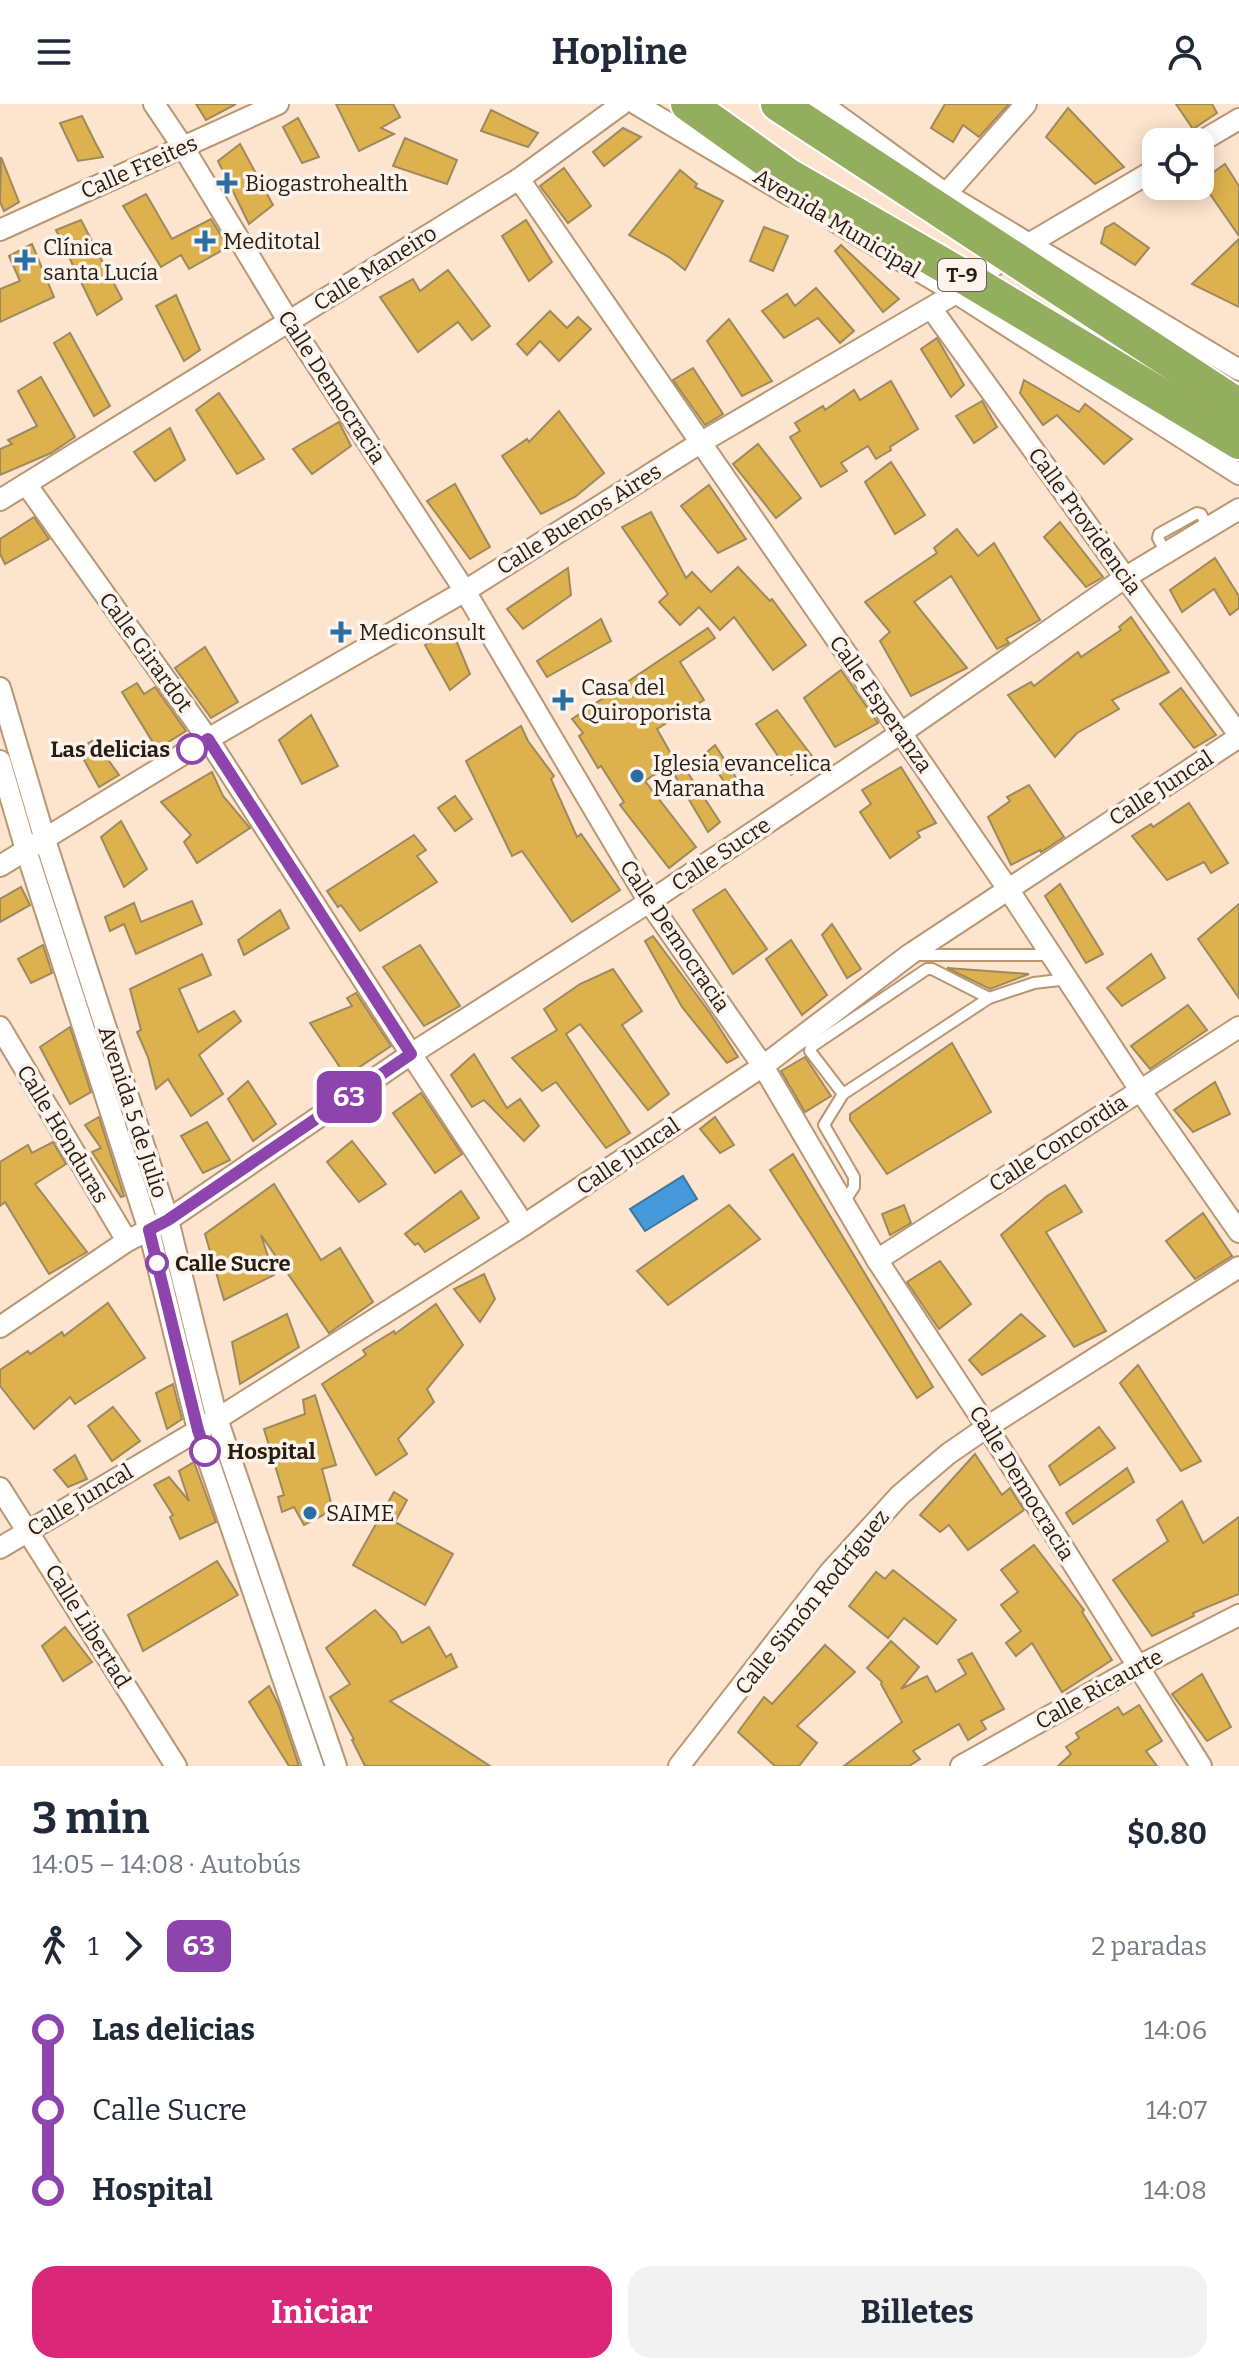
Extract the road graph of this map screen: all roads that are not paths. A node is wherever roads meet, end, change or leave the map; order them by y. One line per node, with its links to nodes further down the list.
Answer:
1 (154, 104): 11 (street, Calle Democracia)
2 (278, 104): 11 (street, Calle Freites)
3 (622, 104): 13 (street, Calle Maneiro)
4 (636, 104): 17 (street, Avenida Municipal / T-9)
5 (688, 104): 17 (highway, Avenida Municipal / T-9)
6 (778, 104): 16 (highway, T-9)
7 (822, 104): 14 (street, T-9)
8 (1026, 104): 14 (street)
9 (1239, 119): 10 (street)
10 (1214, 134)
11 (183, 147): 15 (street, Calle Freites); 19 (street, Calle Democracia)
12 (1142, 177): 16 (street, Calle Buenos Aires)
13 (519, 179): 19 (street, Calle Maneiro); 23 (street, Calle Esperanza)
14 (946, 194): 16 (street, T-9)
15 (0, 230)
16 (1018, 250): 17 (street, Calle Buenos Aires); 20 (street, T-9); 21 (highway, T-9)
17 (964, 287): 18 (street, Calle Buenos Aires); 22 (highway, Avenida Municipal / T-9); 24 (street, Avenida Municipal / T-9)
18 (931, 308): 23 (street, Calle Buenos Aires); 28 (street, Calle Providencia)
19 (289, 322): 25 (street, Calle Maneiro); 29 (street, Calle Democracia)
20 (1239, 370)
21 (1239, 406)
22 (1239, 442)
23 (700, 443): 29 (street, Calle Buenos Aires); 31 (street, Calle Esperanza)
24 (1239, 474)
25 (26, 484): 26 (street, Calle Maneiro); 33 (street, Calle Girardot)
26 (0, 500)
27 (1239, 509): 28 (street, Calle Sucre)
28 (1126, 577): 31 (street, Calle Sucre); 32 (street, Calle Providencia)
29 (465, 591): 33 (street, Calle Buenos Aires); 39 (street, Calle Democracia)
30 (0, 688): 35 (street, Avenida 5 de Julio)
31 (901, 733): 38 (street, Calle Esperanza); 39 (street, Calle Sucre)
32 (1239, 736): 38 (street, Calle Juncal)
33 (208, 739): 35 (street, Calle Buenos Aires); 46 (street, Calle Girardot)
34 (0, 761): 36 (street, Avenida 5 de Julio)
35 (45, 840): 36 (street, Calle Buenos Aires); 51 (street, Avenida 5 de Julio)
36 (26, 850): 37 (street, Calle Buenos Aires); 51 (street, Avenida 5 de Julio)
37 (0, 866)
38 (1008, 889): 40 (street, Calle Juncal); 41 (street, Calle Esperanza)
39 (649, 902): 46 (street, Calle Sucre); 47 (street, Calle Democracia)
40 (909, 955): 41 (lane); 47 (street, Calle Juncal)
41 (1052, 955): 42 (street, Calle Esperanza)
42 (1068, 979): 43 (lane); 48 (street, Calle Esperanza)
43 (989, 998): 49 (lane); 49 (lane)
44 (0, 1027): 54 (street, Calle Honduras)
45 (1239, 1027): 48 (street, Calle Concordia)
46 (411, 1054): 51 (street, Calle Sucre); 52 (street, Calle Girardot)
47 (763, 1066): 50 (street, Calle Democracia); 52 (street, Calle Juncal)
48 (1140, 1090): 53 (street, Calle Esperanza); 55 (street, Calle Concordia)
49 (843, 1094): 50 (lane)
50 (843, 1204): 55 (street, Calle Democracia)
51 (158, 1225): 54 (street, Calle Sucre); 58 (street, Avenida 5 de Julio); 60 (street, Avenida 5 de Julio)
52 (524, 1225): 58 (street, Calle Juncal)
53 (1239, 1232)
54 (127, 1241): 57 (street, Calle Sucre)
55 (877, 1260): 59 (street, Calle Democracia)
56 (1239, 1267): 59 (street, Calle Simón Rodríguez)
57 (0, 1327)
58 (217, 1419): 60 (street, Calle Juncal); 68 (street, Avenida 5 de Julio)
59 (987, 1427): 65 (street, Calle Democracia); 69 (street, Calle Simón Rodríguez)
60 (198, 1430): 62 (street, Calle Juncal); 67 (street, Avenida 5 de Julio)
61 (0, 1488): 62 (street, Calle Libertad)
62 (28, 1531): 63 (street, Calle Juncal); 66 (street, Calle Libertad)
63 (0, 1548)
64 (1239, 1615): 65 (street, Calle Ricaurte)
65 (1137, 1667): 70 (street, Calle Ricaurte); 71 (street, Calle Democracia)
66 (176, 1766)
67 (313, 1766)
68 (336, 1766)
69 (679, 1766)
70 (961, 1766)
71 (1201, 1766)

